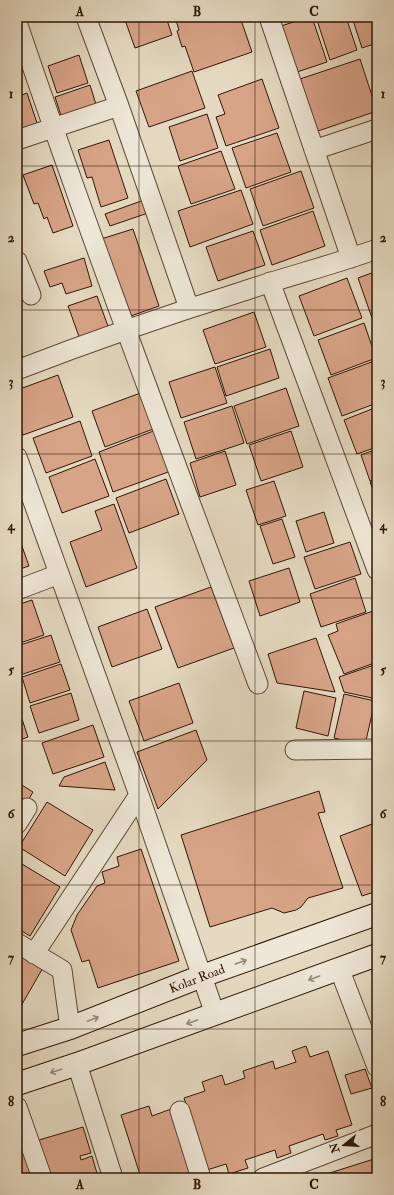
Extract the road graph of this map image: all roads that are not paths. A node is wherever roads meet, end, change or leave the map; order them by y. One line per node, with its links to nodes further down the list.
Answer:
1 (86, 17): 4 (street)
2 (269, 17): 8 (street)
3 (17, 22): 5 (street)
4 (119, 106): 5 (street); 14 (street)
5 (52, 127): 7 (street); 15 (street)
6 (377, 129): 8 (street)
7 (17, 140)
8 (314, 150): 10 (street)
9 (377, 249): 10 (street)
10 (351, 258): 12 (street)
11 (17, 261): 13 (street)
12 (270, 282): 14 (street); 18 (street)
13 (31, 295)
14 (189, 308): 15 (street)
15 (125, 329): 16 (street); 21 (street)
16 (17, 370)
17 (17, 457): 19 (street)
18 (377, 570)
19 (60, 574): 20 (street); 24 (street)
20 (17, 590)
21 (258, 684)
22 (377, 749): 23 (street)
23 (295, 750)
24 (139, 795): 29 (street); 32 (street)
25 (28, 808): 26 (street)
26 (17, 824)
27 (377, 914): 32 (main road, Kolar Road, one-way to 27)
28 (17, 943): 29 (street)
29 (34, 954): 34 (street)
30 (377, 955): 31 (main road)
31 (339, 968): 33 (main road, one-way to 33); 37 (street)
32 (202, 976): 33 (street); 34 (main road, Kolar Road, one-way to 32)
33 (215, 1014): 36 (main road, one-way to 36)
34 (70, 1028): 35 (main road, Kolar Road)
35 (17, 1045)
36 (77, 1064): 38 (main road, one-way to 38); 43 (street)
37 (377, 1067)
38 (17, 1084)
39 (17, 1107): 42 (street)
40 (180, 1111): 44 (street)
41 (377, 1134): 45 (street)
42 (42, 1178)
43 (113, 1178)
44 (202, 1178)
45 (263, 1178)

